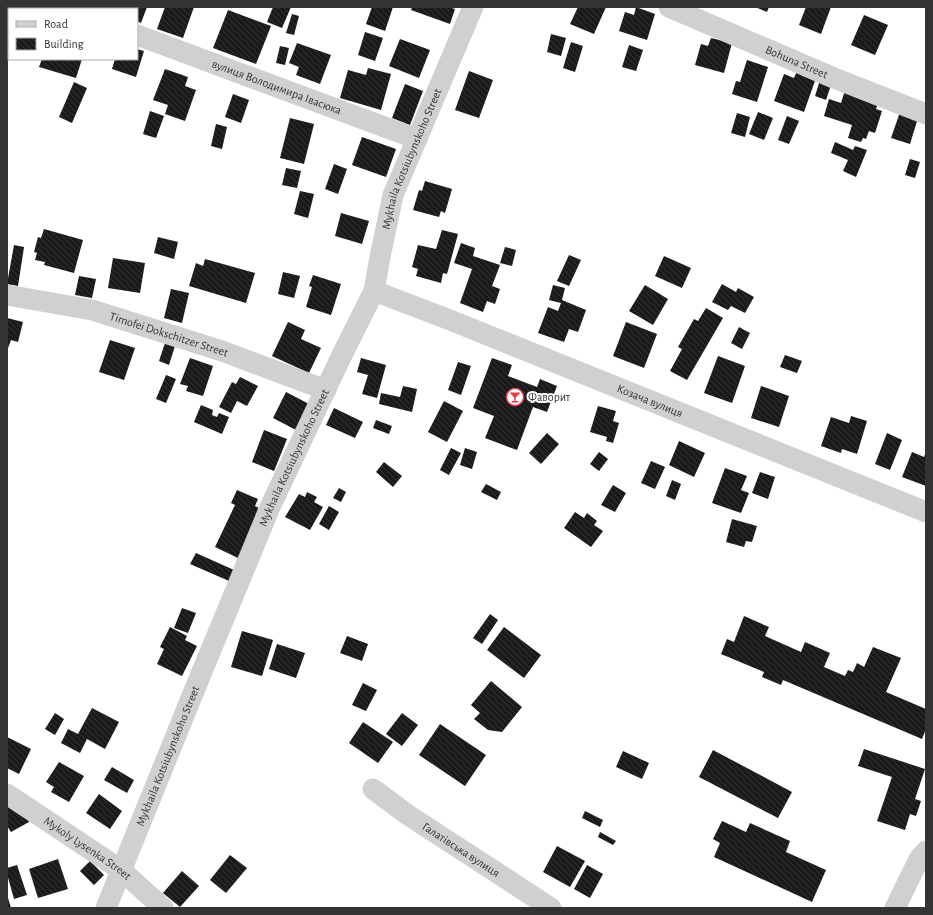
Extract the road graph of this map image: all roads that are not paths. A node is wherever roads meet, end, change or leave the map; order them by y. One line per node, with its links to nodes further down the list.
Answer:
1 (473, 7): 5 (street, Mykhaila Kotsiubynskoho Street)
2 (669, 7): 4 (street, Bohuna Street)
3 (138, 34): 5 (street, вулиця Володимира Івасюка)
4 (926, 114)
5 (417, 139): 6 (street, Mykhaila Kotsiubynskoho Street)
6 (374, 291): 8 (street, Mykhaila Kotsiubynskoho Street); 9 (street, Козача вулиця)
7 (7, 295): 8 (street, Timofei Dokschitzer Street)
8 (326, 390): 13 (street, Mykhaila Kotsiubynskoho Street)
9 (926, 512)
10 (373, 789): 16 (street, Галатівська вулиця)
11 (7, 794): 13 (street, Mykoly Lysenka Street)
12 (926, 851): 17 (street)
13 (121, 870): 14 (street, Mykhaila Kotsiubynskoho Street); 15 (street, Mykoly Lysenka Street)
14 (106, 908)
15 (163, 908)
16 (551, 908)
17 (895, 908)

